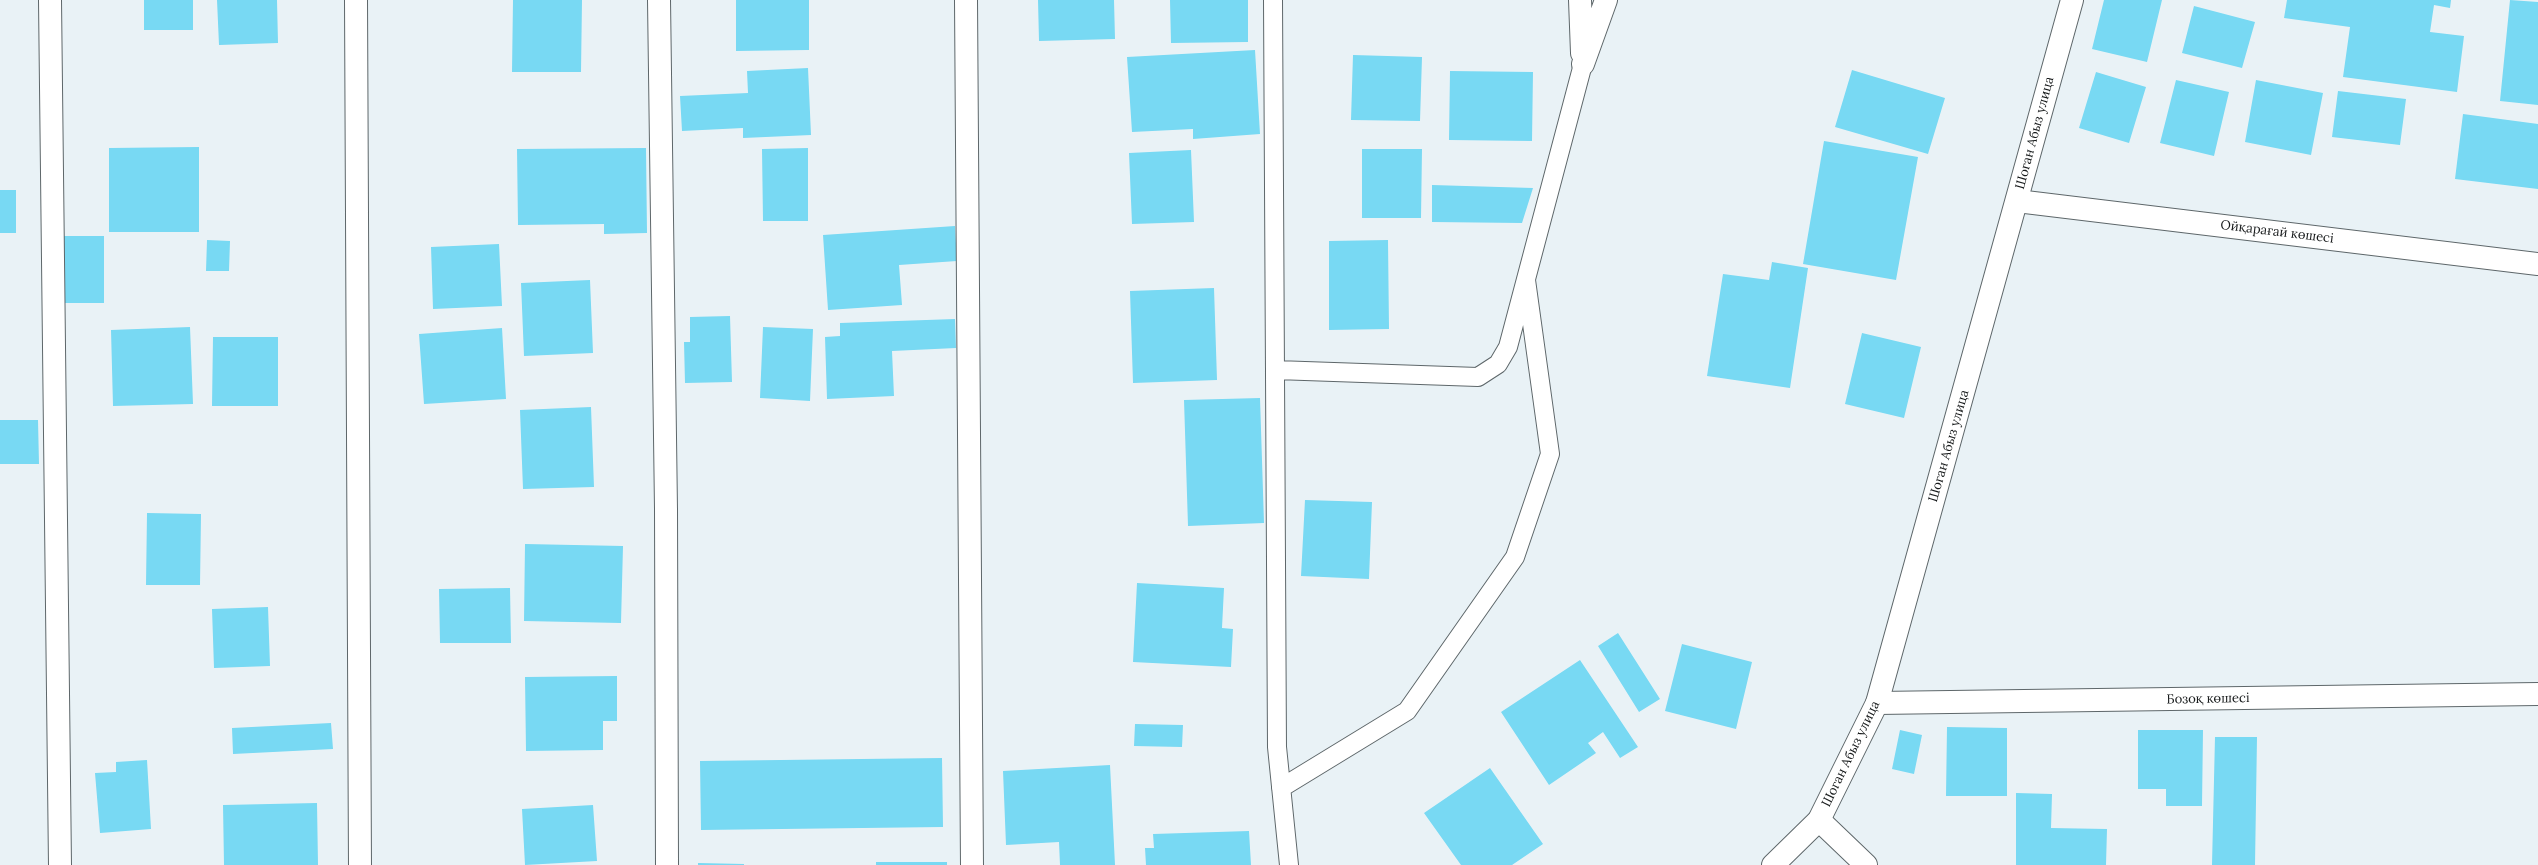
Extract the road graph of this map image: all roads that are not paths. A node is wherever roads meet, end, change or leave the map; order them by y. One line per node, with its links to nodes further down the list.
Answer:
1 (50, 0): 18 (street)
2 (356, 0): 19 (street)
3 (659, 0): 20 (street)
4 (966, 0): 21 (street)
5 (1273, 0): 13 (lane)
6 (1580, 0): 9 (street)
7 (1606, 0): 9 (street)
8 (2072, 0): 10 (street, Шоган Абыз улица)
9 (1583, 64): 12 (lane)
10 (2017, 201): 11 (street, Ойқарағай көшесі); 15 (street, Шоган Абыз улица)
11 (2538, 264)
12 (1526, 280): 13 (lane); 16 (lane)
13 (1276, 370): 16 (lane)
14 (2538, 694): 15 (street, Бозоқ көшесі)
15 (1877, 703): 17 (street, Шоган Абыз улица)
16 (1282, 788): 22 (lane)
17 (1819, 820): 23 (street, Шоган Абыз улица); 24 (street)
18 (60, 865)
19 (360, 865)
20 (667, 865)
21 (972, 865)
22 (1289, 865)
23 (1773, 865)
24 (1866, 865)

